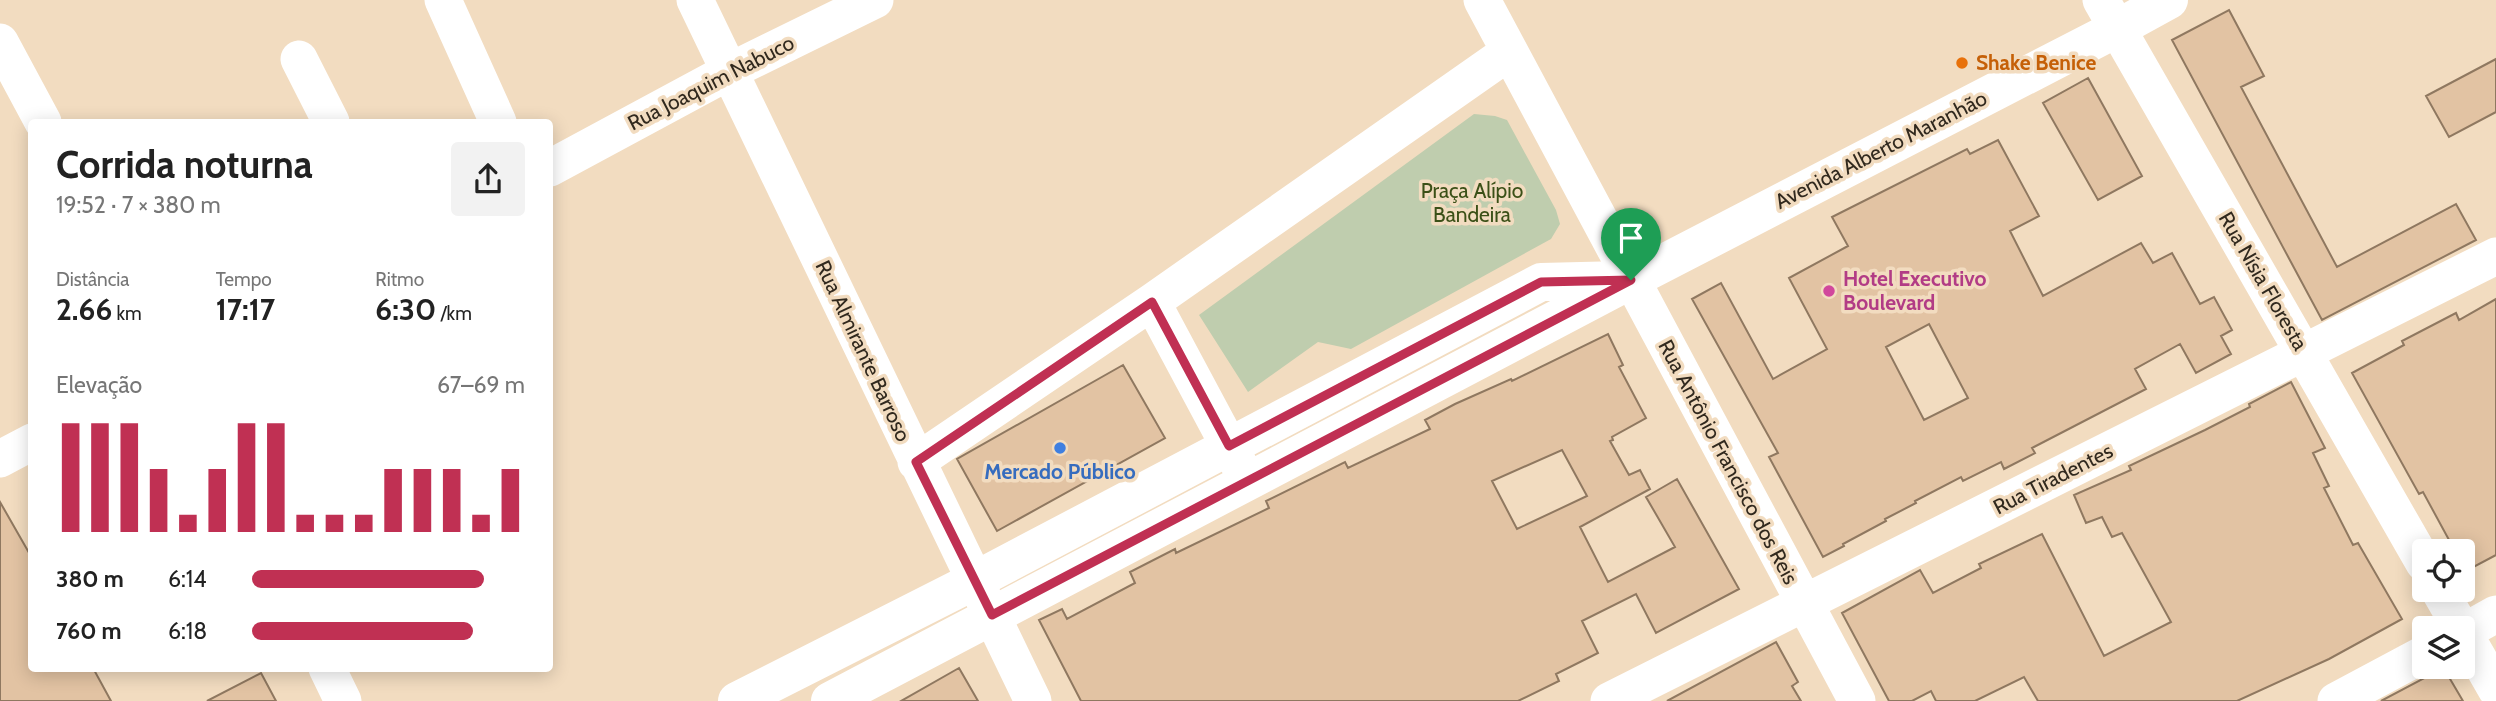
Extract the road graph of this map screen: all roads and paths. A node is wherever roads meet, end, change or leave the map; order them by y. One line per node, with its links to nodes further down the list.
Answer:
1 (443, 0): 13 (street)
2 (695, 0): 10 (street, Rua Almirante Barroso)
3 (874, 0): 10 (street, Rua Joaquim Nabuco)
4 (1482, 0): 8 (street, Rua Antônio Francisco dos Reis)
5 (2169, 0): 6 (main road, Avenida Alberto Maranhão)
6 (2110, 14): 16 (main road, Avenida Alberto Maranhão); 18 (street, Rua Nísia Floresta)
7 (0, 42): 11 (street)
8 (1509, 52): 16 (street, Rua Antônio Francisco dos Reis); 17 (street)
9 (299, 59): 12 (street)
10 (730, 71): 14 (street, Rua Joaquim Nabuco); 22 (street, Rua Almirante Barroso)
11 (41, 119)
12 (329, 119)
13 (497, 119)
14 (553, 166)
15 (2496, 256): 18 (street, Rua Tiradentes)
16 (1631, 280): 20 (main road, Avenida Alberto Maranhão); 23 (main road, Avenida Alberto Maranhão); 26 (street, Rua Antônio Francisco dos Reis)
17 (1152, 302): 20 (street); 22 (street)
18 (2304, 353): 24 (street, Rua Nísia Floresta); 26 (street, Rua Tiradentes)
19 (28, 444): 21 (street)
20 (1229, 446): 23 (street); 25 (main road, Avenida Alberto Maranhão)
21 (0, 459)
22 (916, 462): 25 (street, Rua Almirante Barroso)
23 (1248, 482): 28 (main road, Avenida Alberto Maranhão)
24 (2412, 542)
25 (974, 581): 28 (street, Rua Almirante Barroso); 35 (main road, Avenida Alberto Maranhão)
26 (1804, 603): 38 (street, Rua Tiradentes); 39 (street, Rua Antônio Francisco dos Reis)
27 (2496, 614): 29 (street)
28 (992, 615): 36 (main road, Avenida Alberto Maranhão); 37 (street, Rua Almirante Barroso)
29 (2475, 624)
30 (2475, 653): 33 (street)
31 (2412, 660): 40 (street)
32 (329, 672): 34 (street)
33 (2496, 689)
34 (343, 701)
35 (737, 701)
36 (831, 701)
37 (1033, 701)
38 (1609, 701)
39 (1857, 701)
40 (2336, 701)

